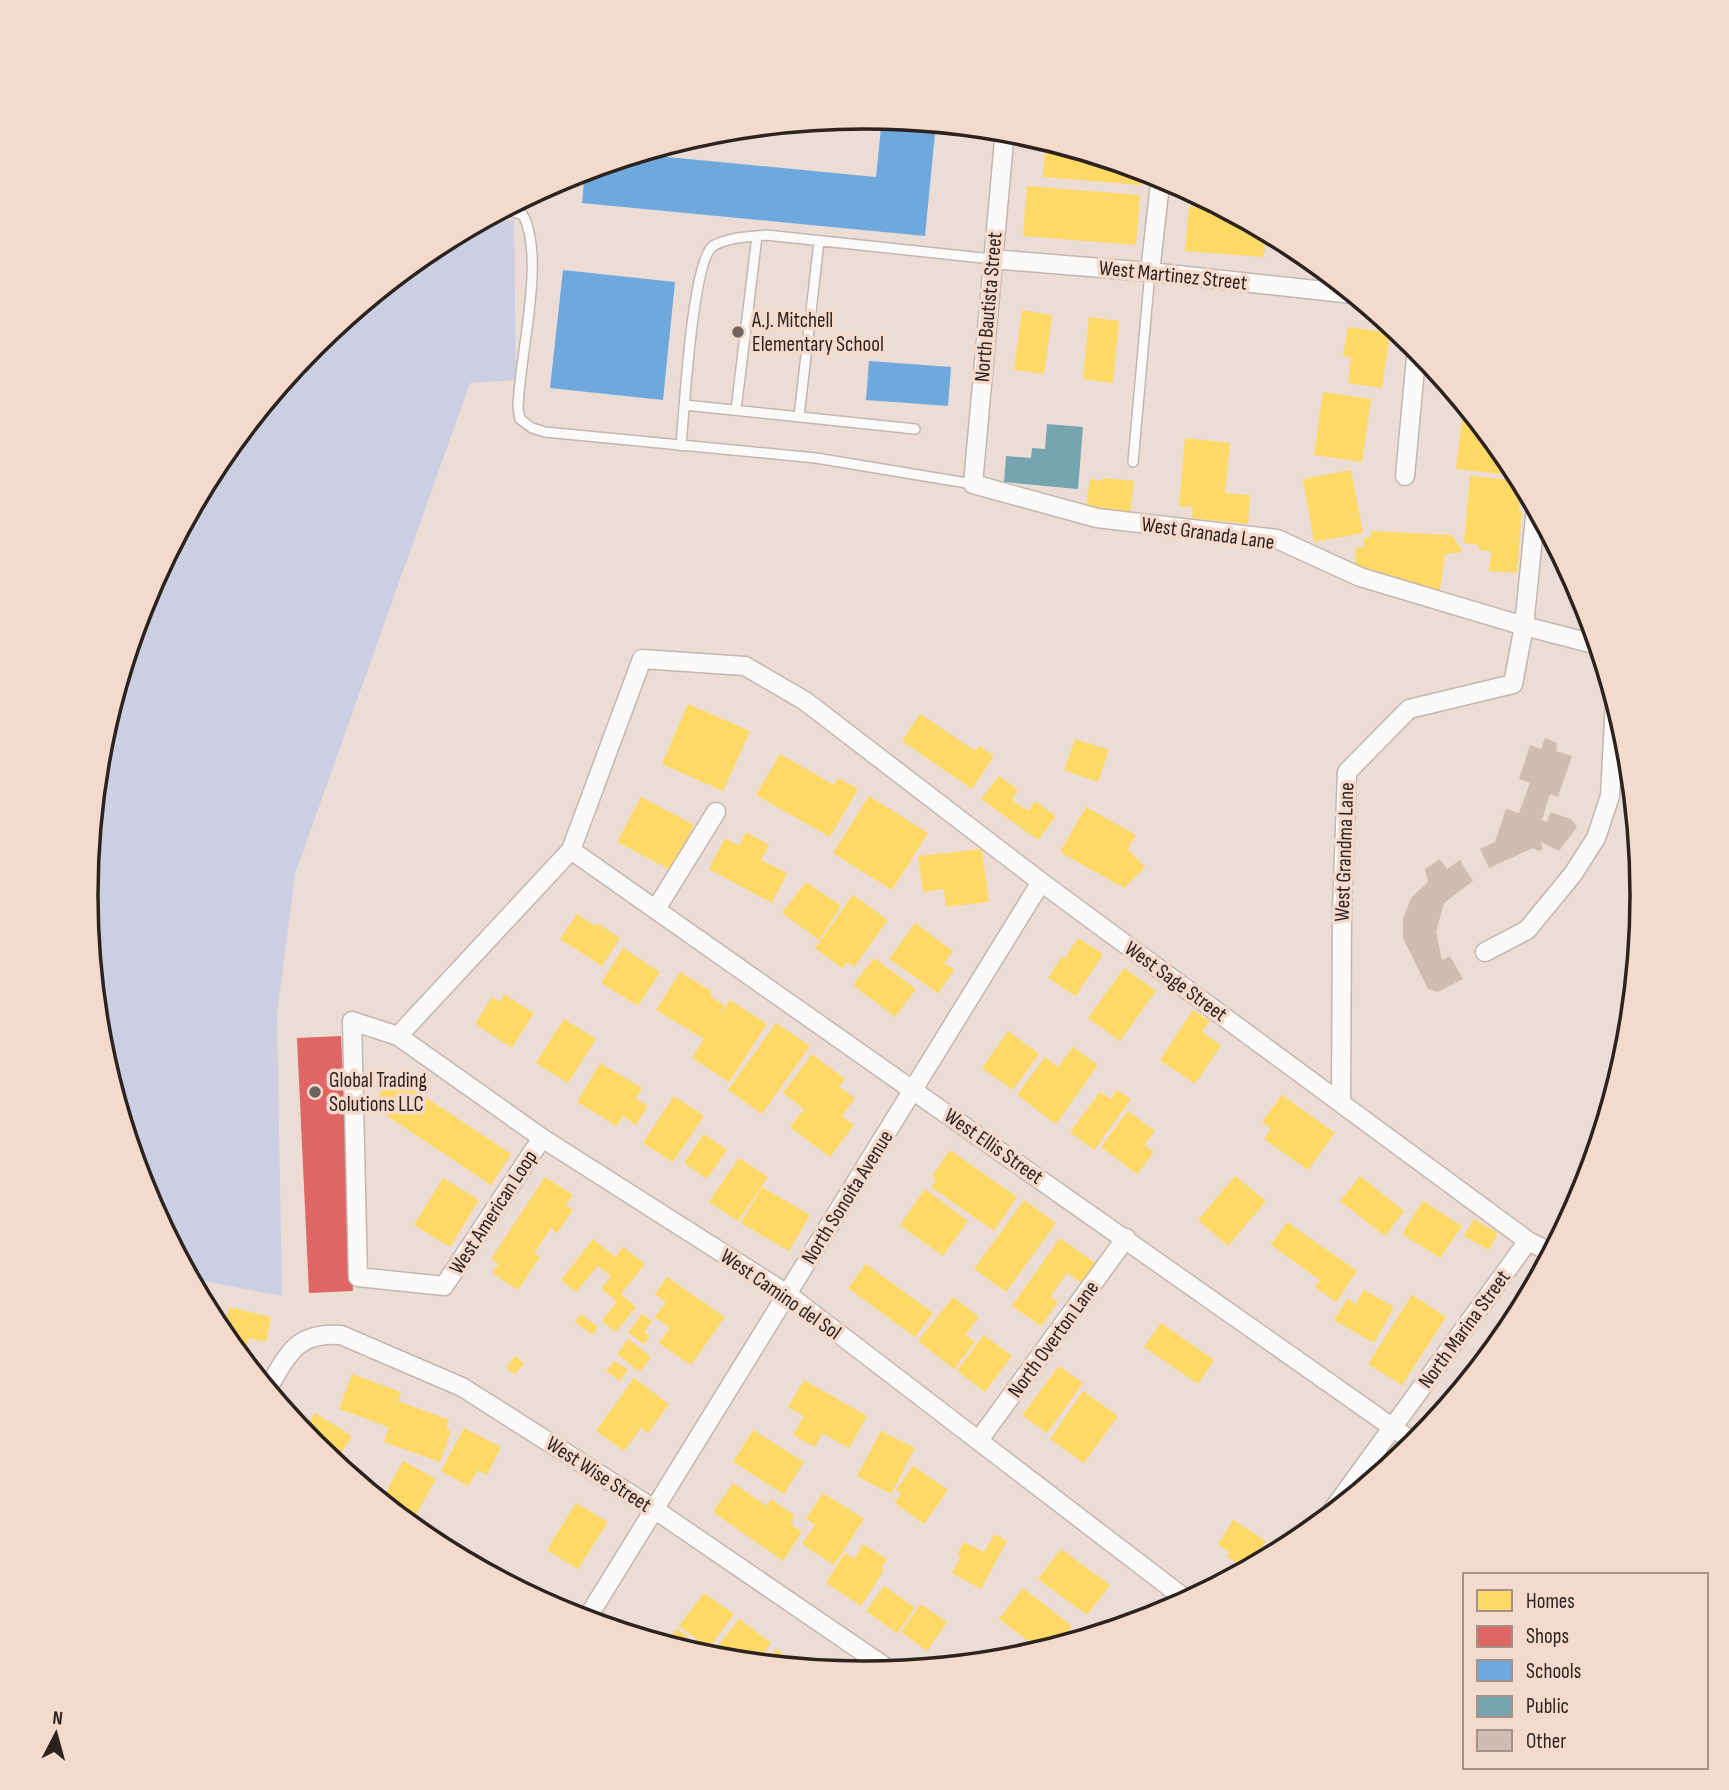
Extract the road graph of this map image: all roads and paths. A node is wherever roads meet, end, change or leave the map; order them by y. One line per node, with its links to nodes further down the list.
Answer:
1 (1004, 141): 6 (street, North Bautista Street)
2 (1160, 188): 7 (street)
3 (516, 213): 14 (lane)
4 (757, 236): 5 (lane); 10 (lane); 11 (lane)
5 (819, 241): 6 (lane); 12 (lane)
6 (992, 260): 7 (street, West Martinez Street); 17 (street, North Bautista Street)
7 (1150, 272): 8 (street, West Martinez Street); 15 (lane)
8 (1337, 292)
9 (1416, 363): 16 (street)
10 (685, 405): 11 (lane); 14 (lane)
11 (736, 410): 12 (lane)
12 (799, 416): 13 (lane)
13 (915, 429)
14 (681, 446): 17 (lane)
15 (1133, 462)
16 (1405, 476)
17 (973, 484): 19 (street, West Granada Lane)
18 (1534, 524): 19 (street)
19 (1524, 626): 20 (street, West Granada Lane); 29 (street, West Grandma Lane)
20 (1588, 642)
21 (1613, 733): 26 (street)
22 (716, 812): 25 (street)
23 (571, 850): 24 (street, West Sage Street); 25 (street, West Ellis Street); 27 (street)
24 (1041, 882): 28 (street, North Sonoita Avenue); 29 (street, West Sage Street)
25 (656, 909): 28 (street, West Ellis Street)
26 (1485, 952)
27 (398, 1036): 30 (street, West Camino del Sol); 34 (street, West Camino del Sol)
28 (913, 1089): 31 (street, West Ellis Street); 35 (street, North Sonoita Avenue)
29 (1341, 1103): 32 (street, West Sage Street)
30 (542, 1138): 34 (street, West American Loop); 35 (street, West Camino del Sol)
31 (1126, 1238): 37 (street, West Ellis Street); 39 (street, North Overton Lane)
32 (1528, 1241): 33 (street, West Sage Street); 37 (street, North Marina Street)
33 (1544, 1249)
34 (444, 1286)
35 (787, 1294): 39 (street, West Camino del Sol); 41 (street, North Sonoita Avenue)
36 (273, 1382): 41 (street, West Wise Street)
37 (1393, 1426): 38 (street, West Ellis Street); 40 (street, North Marina Street)
38 (1406, 1437)
39 (979, 1440): 42 (street, West Camino del Sol)
40 (1347, 1490)
41 (654, 1509): 43 (street, North Sonoita Avenue); 44 (street, West Wise Street)
42 (1178, 1594)
43 (592, 1611)
44 (877, 1661)

